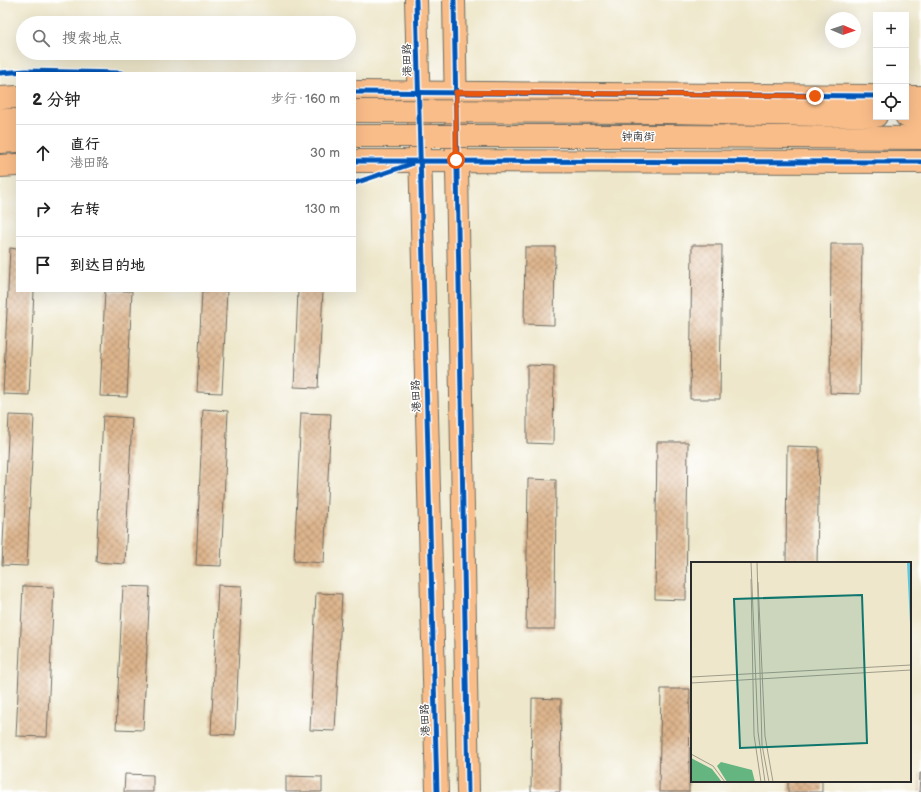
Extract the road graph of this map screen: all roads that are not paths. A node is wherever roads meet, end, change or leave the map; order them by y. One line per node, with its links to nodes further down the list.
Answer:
1 (416, 0): 4 (main road, 港田路)
2 (454, 0): 5 (main road)
3 (356, 92): 4 (main road)
4 (418, 92): 5 (main road); 23 (main road, 港田路)
5 (456, 92): 6 (main road); 21 (main road)
6 (873, 96)
7 (16, 97): 10 (main road)
8 (909, 97): 9 (main road)
9 (921, 97)
10 (0, 98)
11 (356, 112): 12 (main road, bridge)
12 (873, 116)
13 (909, 116): 14 (main road)
14 (921, 117)
15 (0, 120): 16 (main road)
16 (16, 120)
17 (356, 136): 18 (main road, 钟南街, bridge)
18 (921, 138)
19 (16, 141): 20 (main road)
20 (0, 142)
21 (456, 160): 23 (main road); 24 (main road); 28 (main road)
22 (356, 161): 23 (main road)
23 (419, 161): 27 (main road, 港田路)
24 (921, 162)
25 (16, 165): 26 (main road)
26 (0, 166)
27 (437, 792)
28 (468, 792)

